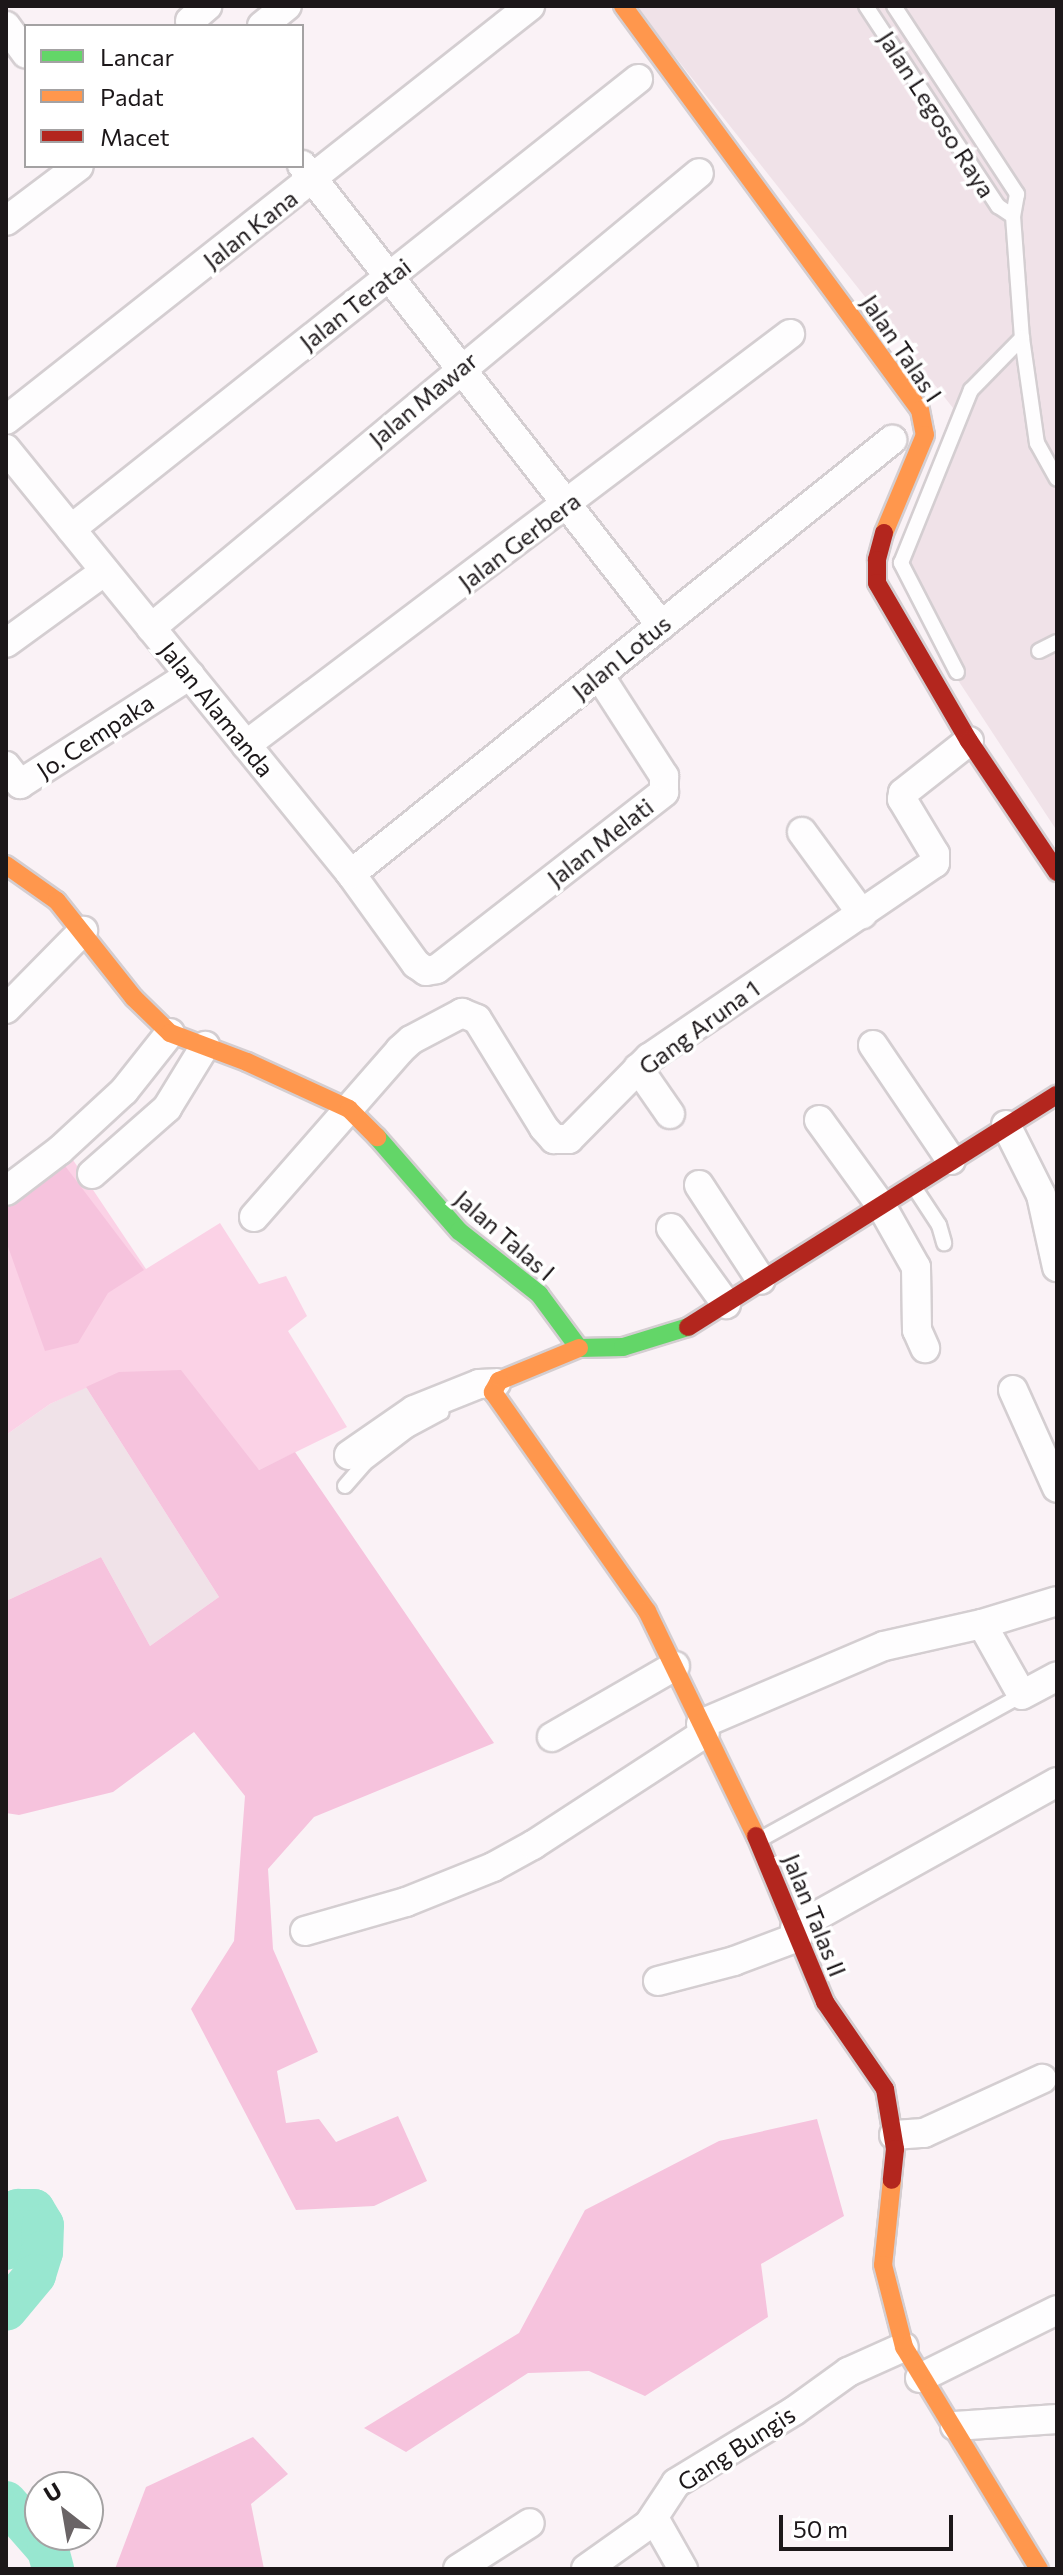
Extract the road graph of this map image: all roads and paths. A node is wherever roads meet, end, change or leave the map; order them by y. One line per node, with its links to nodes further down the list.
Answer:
1 (287, 6): 6 (street)
2 (530, 6): 11 (street, Jalan Kana)
3 (623, 6): 34 (street, Jalan Talas I)
4 (866, 6): 13 (lane, Jalan Legoso Raya)
5 (894, 6): 13 (lane, Jalan Legoso Raya)
6 (264, 24)
7 (6, 26): 8 (street)
8 (24, 51)
9 (638, 79): 15 (street, Jalan Teratai)
10 (76, 168): 14 (street)
11 (308, 172): 15 (street); 19 (street, Jalan Kana)
12 (699, 173): 18 (street, Jalan Mawar)
13 (1013, 216): 17 (lane, Jalan Legoso Raya)
14 (6, 221)
15 (389, 277): 18 (street); 24 (street, Jalan Teratai)
16 (790, 334): 23 (street, Jalan Gerbera)
17 (1022, 338): 22 (lane, Jalan Legoso Raya); 31 (lane)
18 (460, 368): 23 (street); 27 (street, Jalan Mawar)
19 (6, 420)
20 (892, 440): 26 (street, Jalan Lotus)
21 (6, 449): 24 (street, Jalan Alamanda)
22 (1057, 479)
23 (568, 505): 26 (street); 35 (street, Jalan Gerbera)
24 (71, 529): 25 (street, Jalan Alamanda)
25 (105, 571): 27 (street, Jalan Alamanda); 29 (street)
26 (661, 625): 33 (street, Jalan Lotus)
27 (151, 628): 32 (street, Jalan Alamanda)
28 (1057, 642): 30 (lane)
29 (6, 643)
30 (1039, 651)
31 (957, 672)
32 (190, 675): 35 (street, Jalan Alamanda); 36 (street, Jo. Cempaka)
33 (599, 675): 40 (street, Jalan Lotus); 43 (street, Jalan Melati)
34 (969, 741): 39 (street, Jalan Talas I); 41 (street, Gang Aruna 1)
35 (246, 745): 40 (street, Jalan Alamanda)
36 (6, 766)
37 (802, 832): 41 (street)
38 (6, 865): 42 (street, Jalan Talas I)
39 (1057, 872)
40 (351, 874): 43 (street, Jalan Alamanda)
41 (862, 914): 48 (street, Gang Aruna 1)
42 (83, 931): 44 (street); 45 (street, Jalan Talas I)
43 (426, 971)
44 (6, 1009)
45 (170, 1033): 47 (street, Jalan Talas I); 58 (street)
46 (873, 1045): 54 (street)
47 (205, 1046): 50 (street, Jalan Talas I); 55 (street)
48 (638, 1068): 50 (street, Gang Aruna 1); 51 (street)
49 (1057, 1095): 53 (street)
50 (349, 1109): 60 (street); 66 (street, Jalan Talas I)
51 (670, 1114)
52 (819, 1120): 59 (street)
53 (1006, 1125): 54 (street); 63 (street)
54 (951, 1160): 57 (street)
55 (92, 1174)
56 (699, 1185): 64 (street)
57 (914, 1186): 59 (street); 62 (lane)
58 (6, 1191)
59 (882, 1207): 64 (street); 67 (street)
60 (254, 1217)
61 (671, 1228): 65 (street)
62 (944, 1243)
63 (1057, 1267)
64 (761, 1280): 65 (street)
65 (726, 1304): 66 (street)
66 (579, 1348): 68 (street)
67 (925, 1348)
68 (494, 1388): 70 (street); 71 (lane); 75 (street, Jalan Talas II)
69 (1013, 1390): 72 (street)
70 (349, 1455)
71 (345, 1486)
72 (1057, 1488)
73 (1057, 1601): 74 (street)
74 (982, 1624): 77 (street); 78 (street)
75 (675, 1666): 78 (street, Jalan Talas II); 79 (street)
76 (1057, 1676): 77 (street)
77 (1022, 1695): 81 (lane)
78 (703, 1729): 81 (street, Jalan Talas II); 82 (street)
79 (552, 1737)
80 (1057, 1782): 83 (street)
81 (758, 1840): 83 (street, Jalan Talas II)
82 (305, 1931)
83 (796, 1933): 84 (street); 86 (street, Jalan Talas II)
84 (658, 1981)
85 (1042, 2079): 86 (street)
86 (894, 2135): 88 (street, Jalan Talas II)
87 (1057, 2310): 89 (street)
88 (904, 2347): 89 (street, Jalan Talas II); 92 (street, Gang Bungis)
89 (920, 2378): 91 (street, Jalan Talas II)
90 (1057, 2419): 91 (street)
91 (955, 2426): 94 (street, Jalan Talas II)
92 (654, 2518): 96 (street, Gang Bungis); 97 (street)
93 (530, 2523): 95 (street)
94 (1044, 2563)
95 (458, 2569)
96 (586, 2569)
97 (683, 2569)

